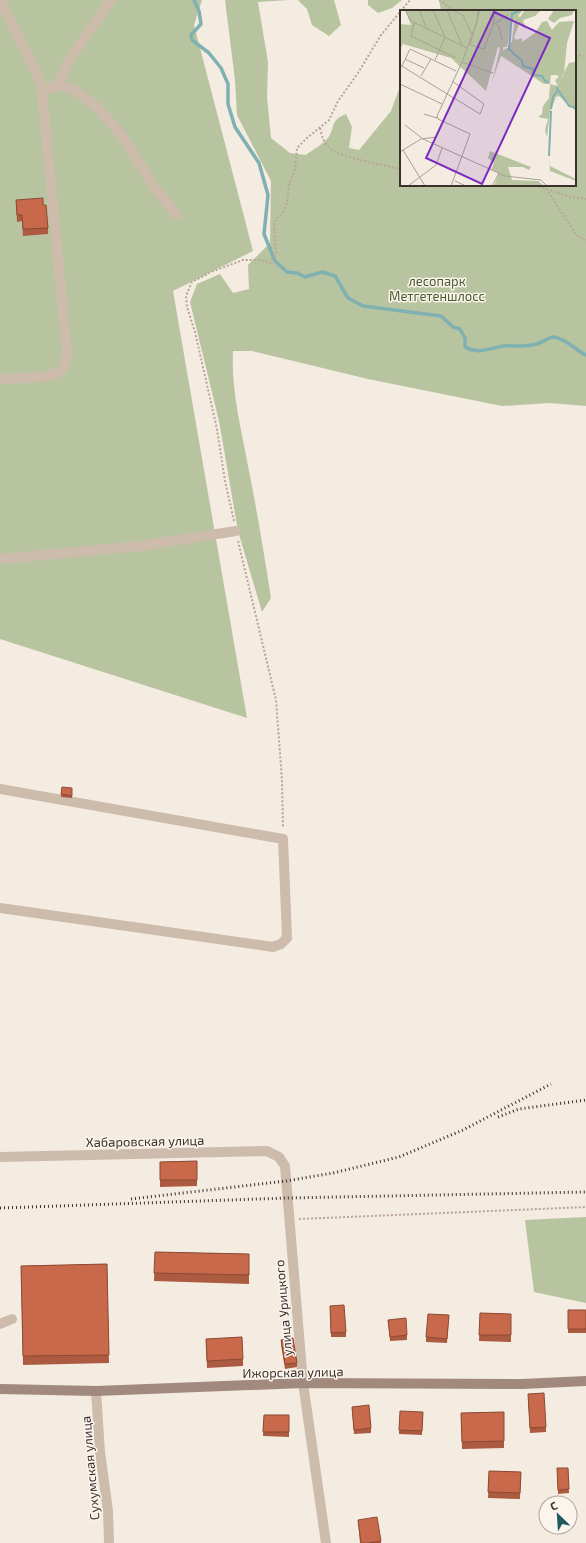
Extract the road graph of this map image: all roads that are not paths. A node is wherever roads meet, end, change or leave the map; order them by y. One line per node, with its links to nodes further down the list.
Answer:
1 (112, 0): 3 (street)
2 (0, 1): 4 (street)
3 (57, 85): 4 (street); 5 (street)
4 (42, 91): 6 (street)
5 (177, 215)
6 (0, 379)
7 (236, 530): 8 (street)
8 (0, 559)
9 (0, 789): 10 (street)
10 (0, 908)
11 (0, 1157): 12 (street, Хабаровская улица)
12 (285, 1166): 16 (street, улица Урицкого)
13 (12, 1319): 14 (street)
14 (0, 1324)
15 (586, 1381): 16 (street, Ижорская улица)
16 (303, 1383): 18 (street, Ижорская улица); 20 (street, улица Урицкого)
17 (0, 1389): 18 (street, Ижорская улица)
18 (96, 1391): 19 (street, Сухумская улица)
19 (109, 1543)
20 (326, 1543)

